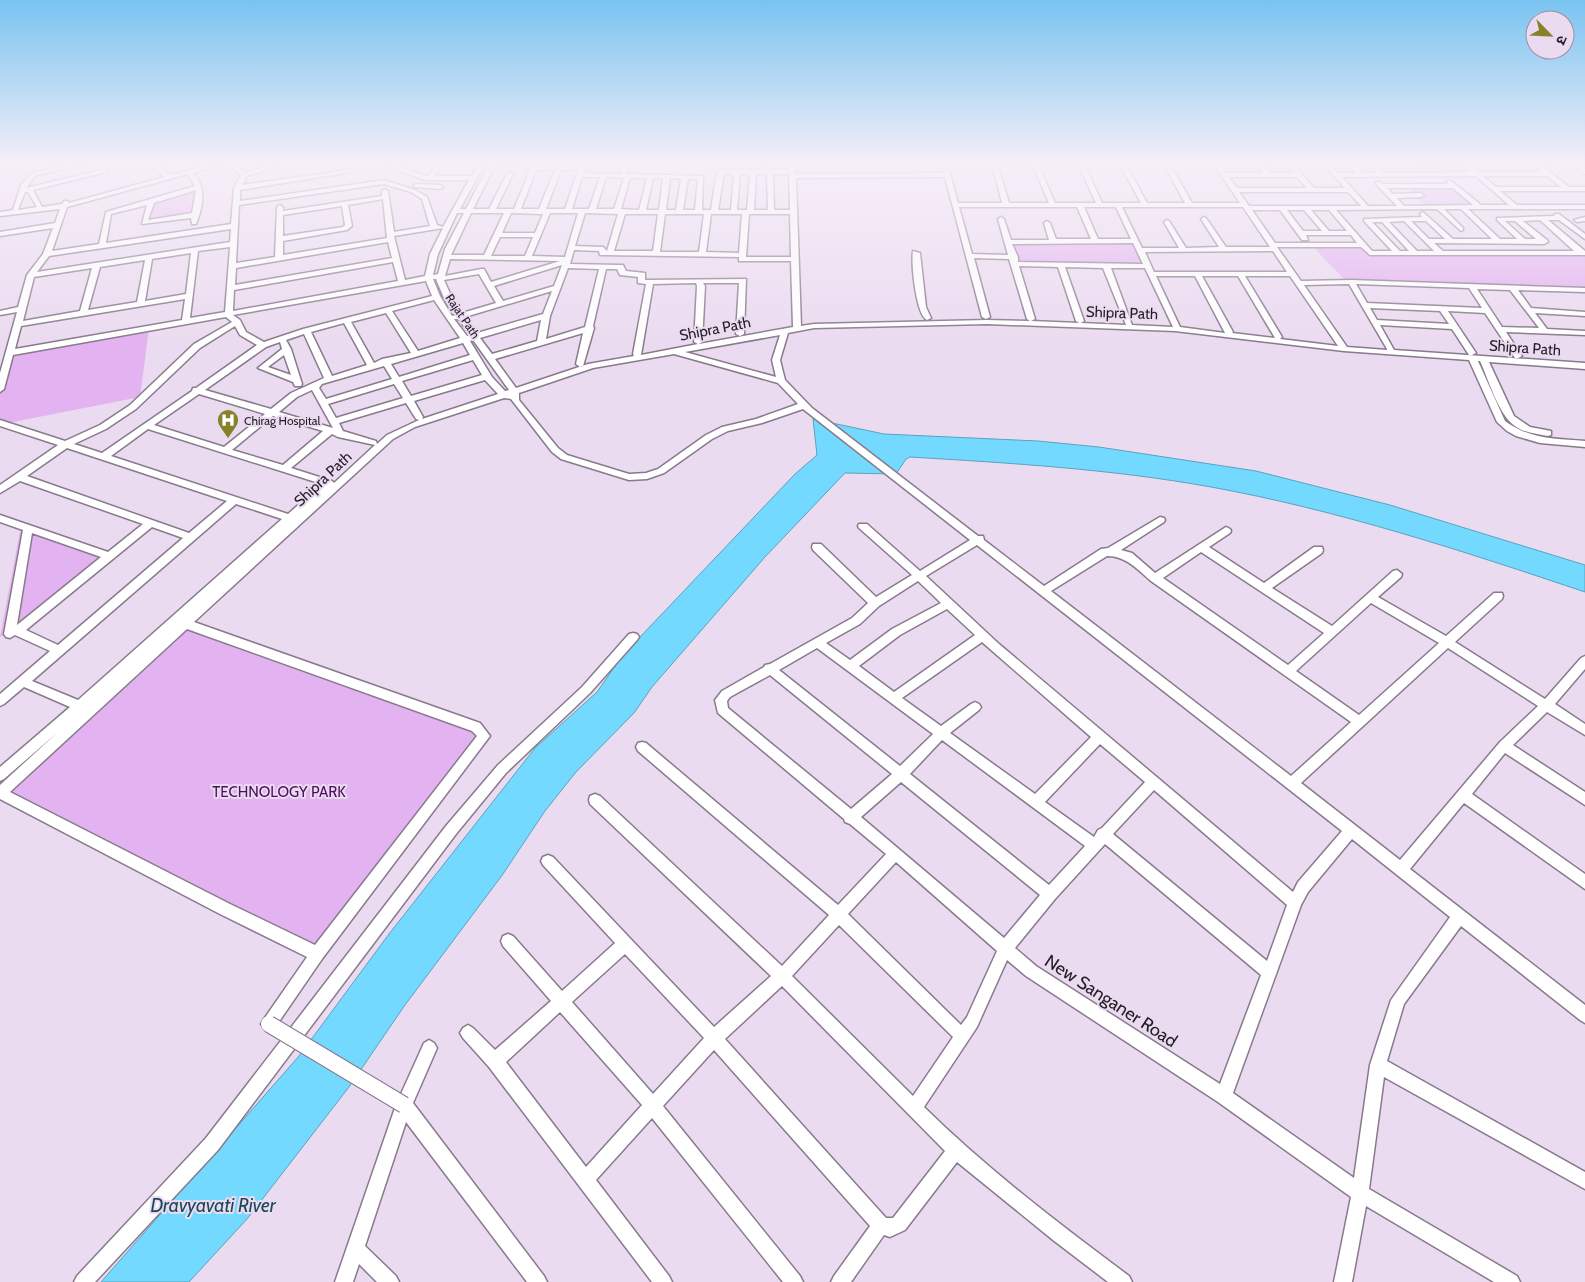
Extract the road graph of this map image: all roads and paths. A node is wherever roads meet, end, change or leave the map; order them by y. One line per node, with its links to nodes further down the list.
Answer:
1 (1167, 222): 72 (street)
2 (106, 223): 65 (street)
3 (194, 223): 44 (street)
4 (235, 223): 40 (street)
5 (281, 223): 52 (street)
6 (348, 223): 52 (street)
7 (389, 223): 51 (street)
8 (432, 223): 42 (street)
9 (450, 223): 41 (street)
10 (464, 223): 87 (street, Rajat Path)
11 (502, 223): 48 (street)
12 (541, 223): 49 (street)
13 (579, 223): 69 (street)
14 (617, 223): 74 (street)
15 (660, 223): 81 (street)
16 (709, 223): 82 (street)
17 (747, 223): 92 (street)
18 (793, 223): 91 (street)
19 (959, 223): 85 (street)
20 (1002, 223): 62 (street)
21 (1087, 223): 56 (street)
22 (1126, 223): 57 (street)
23 (1206, 223): 73 (street)
24 (1257, 223): 68 (street)
25 (1293, 223): 46 (street)
26 (1318, 223): 47 (street)
27 (1344, 223): 45 (street)
28 (1369, 223): 76 (street)
29 (1387, 223): 77 (street)
30 (1409, 223): 58 (street)
31 (1432, 223): 43 (street)
32 (1455, 223): 43 (street)
33 (1479, 223): 60 (street)
34 (1502, 223): 61 (street)
35 (1522, 223): 54 (street)
36 (1546, 223): 55 (street)
37 (1567, 223): 53 (street)
38 (1046, 224): 63 (street)
39 (58, 225): 50 (street); 80 (street)
40 (235, 226): 44 (street); 64 (street)
41 (448, 226): 42 (street); 106 (street)
42 (434, 228): 51 (street)
43 (1439, 229): 59 (street)
44 (193, 232): 65 (street)
45 (1352, 232): 47 (street); 67 (street)
46 (1301, 233): 47 (street); 66 (street)
47 (1327, 233)
48 (496, 235): 49 (street); 88 (street)
49 (537, 235): 89 (street)
50 (1, 236)
51 (390, 237): 86 (street); 90 (street)
52 (280, 238): 86 (street)
53 (1585, 239): 55 (street)
54 (1542, 240): 61 (street); 83 (street)
55 (1566, 240): 79 (street)
56 (1095, 241): 57 (street); 63 (street)
57 (1135, 241): 71 (street)
58 (1427, 241): 59 (street); 78 (street)
59 (1451, 241): 60 (street)
60 (1498, 241): 61 (street)
61 (1523, 241)
62 (1009, 242): 63 (street); 93 (street)
63 (1053, 242)
64 (233, 244): 70 (street); 98 (street)
65 (102, 245): 80 (street)
66 (1311, 245): 67 (street); 68 (street)
67 (1363, 245): 76 (street)
68 (1274, 247): 73 (street); 104 (street)
69 (571, 248): 74 (street); 94 (street)
70 (195, 249): 84 (street); 119 (street)
71 (1140, 250): 72 (street); 100 (street)
72 (1184, 250): 73 (street)
73 (1224, 250)
74 (610, 252): 81 (street)
75 (916, 253): 137 (street)
76 (1398, 253): 77 (street)
77 (1414, 253): 78 (street)
78 (1441, 253): 83 (street)
79 (1583, 253): 83 (street)
80 (47, 254): 105 (street)
81 (656, 254): 82 (street)
82 (702, 254): 92 (street)
83 (1556, 254)
84 (149, 256): 95 (street); 121 (street)
85 (968, 256): 93 (street); 135 (street)
86 (279, 258): 98 (street)
87 (446, 258): 88 (street); 107 (street, Rajat Path)
88 (486, 258): 89 (street)
89 (528, 258): 94 (street)
90 (396, 259): 111 (street); 115 (street)
91 (794, 259): 92 (street); 146 (street)
92 (742, 260)
93 (1015, 260): 96 (street); 138 (street)
94 (567, 262): 99 (street); 113 (street); 116 (street)
95 (97, 264): 105 (street); 130 (street)
96 (1060, 265): 97 (street); 141 (street)
97 (1106, 265): 100 (street); 145 (street)
98 (233, 266): 115 (street)
99 (603, 266): 109 (street); 149 (street)
100 (1147, 266): 101 (street)
101 (1152, 274): 102 (street); 147 (street)
102 (1198, 274): 103 (street); 154 (street)
103 (1240, 274): 104 (street); 158 (street)
104 (1292, 274): 112 (street)
105 (31, 275): 125 (street)
106 (429, 277): 107 (street); 111 (street); 120 (street, Rajat Path)
107 (440, 277): 113 (street); 133 (street, Rajat Path)
108 (698, 281): 109 (street); 156 (street); 161 (street)
109 (650, 282): 170 (street)
110 (1352, 282): 112 (street); 114 (street); 123 (street)
111 (402, 283): 132 (street)
112 (1298, 283): 164 (street)
113 (491, 284): 122 (street)
114 (1471, 286): 117 (street); 128 (street)
115 (231, 288): 132 (street)
116 (556, 288): 122 (street); 134 (street)
117 (1513, 289): 118 (street); 127 (street)
118 (1585, 290)
119 (189, 296): 121 (street); 139 (street)
120 (436, 297): 126 (street); 136 (street, Rajat Path)
121 (140, 304): 130 (street)
122 (501, 304): 133 (street)
123 (1366, 305): 124 (street); 143 (street)
124 (1442, 308): 128 (street); 148 (street)
125 (22, 309): 129 (street); 144 (street)
126 (388, 310): 140 (street); 168 (street)
127 (1529, 310): 131 (street); 153 (street)
128 (1488, 312): 150 (street)
129 (0, 313)
130 (83, 313): 144 (street)
131 (1585, 314)
132 (229, 316): 139 (street); 142 (street)
133 (461, 316): 136 (street); 157 (street, Rajat Path)
134 (546, 316): 157 (street); 162 (street)
135 (986, 317): 137 (street, Shipra Path); 138 (street, Shipra Path)
136 (452, 318): 160 (street, Rajat Path)
137 (927, 318): 146 (street, Shipra Path)
138 (1031, 319): 141 (street, Shipra Path)
139 (186, 321): 169 (street)
140 (347, 321): 152 (street); 179 (street)
141 (1080, 321): 145 (street, Shipra Path)
142 (237, 322): 163 (street); 202 (street)
143 (1376, 322): 148 (street); 166 (street)
144 (17, 324): 169 (street)
145 (1129, 324): 147 (street, Shipra Path)
146 (796, 326): 151 (street, Shipra Path); 156 (street, Shipra Path); 164 (street, Shipra Path)
147 (1177, 326): 154 (street, Shipra Path)
148 (1454, 326): 172 (street)
149 (590, 328): 162 (street); 178 (street)
150 (1499, 328): 153 (street); 173 (street)
151 (784, 330): 167 (street, Shipra Path); 185 (street)
152 (306, 331): 159 (street); 182 (street)
153 (1545, 331): 155 (street)
154 (1229, 332): 158 (street, Shipra Path)
155 (1585, 333)
156 (740, 334): 161 (street, Shipra Path)
157 (476, 336): 160 (street); 174 (street, Rajat Path)
158 (1278, 337): 164 (street, Shipra Path)
159 (283, 338): 163 (street); 165 (street)
160 (465, 340): 168 (street); 171 (street, Rajat Path)
161 (698, 342): 170 (street, Shipra Path)
162 (541, 343): 174 (street)
163 (263, 345): 189 (street)
164 (1342, 346): 166 (street, Shipra Path); 172 (street, Shipra Path)
165 (286, 349): 183 (street); 183 (street)
166 (1391, 349): 172 (street, Shipra Path)
167 (673, 351): 185 (street); 190 (street, Shipra Path)
168 (415, 353): 177 (street)
169 (10, 354): 187 (street)
170 (637, 354): 178 (street, Shipra Path)
171 (476, 356): 181 (street, Rajat Path); 184 (street)
172 (1472, 356): 173 (street, Shipra Path); 175 (street, Shipra Path); 201 (street)
173 (1518, 356): 176 (street, Shipra Path)
174 (489, 358): 190 (street, Rajat Path)
175 (1484, 360): 180 (street, Shipra Path); 199 (street)
176 (1585, 360)
177 (385, 361): 179 (street); 184 (street)
178 (580, 364): 190 (street, Shipra Path)
179 (371, 366): 182 (street)
180 (1585, 366)
181 (488, 376): 190 (street, Rajat Path); 191 (street)
182 (328, 379): 186 (street)
183 (296, 380): 188 (street)
184 (397, 380): 191 (street); 192 (street)
185 (781, 381): 193 (street)
186 (316, 385): 188 (street); 192 (street)
187 (0, 387)
188 (304, 389): 194 (street)
189 (196, 390): 194 (street); 197 (street)
190 (507, 392): 193 (street); 195 (street, Shipra Path); 235 (street, Shipra Path)
191 (409, 400): 195 (street); 198 (street)
192 (322, 403): 198 (street)
193 (806, 408): 220 (street)
194 (271, 414): 198 (street); 203 (street)
195 (419, 417): 200 (street, Shipra Path)
196 (0, 423): 202 (street)
197 (147, 426): 203 (street); 206 (street)
198 (332, 427): 200 (street); 204 (street)
199 (1585, 436)
200 (373, 443): 209 (street, Shipra Path)
201 (1585, 444)
202 (66, 445): 206 (street); 208 (street)
203 (226, 450): 207 (street)
204 (304, 452): 205 (street); 207 (street)
205 (317, 456)
206 (103, 457): 211 (street)
207 (284, 469): 209 (street)
208 (20, 477): 210 (street); 215 (street)
209 (329, 483): 213 (street, Shipra Path)
210 (0, 490)
211 (234, 500): 213 (street); 219 (street)
212 (0, 518): 217 (street)
213 (289, 518): 252 (street, Shipra Path)
214 (1160, 520): 224 (street)
215 (151, 523): 219 (street); 225 (street)
216 (863, 526): 227 (street)
217 (28, 528): 225 (street); 237 (street)
218 (1226, 531): 222 (street)
219 (190, 537): 242 (street)
220 (979, 539): 227 (street); 230 (street)
221 (817, 547): 233 (street)
222 (1202, 548): 228 (street); 229 (street)
223 (1318, 550): 229 (street)
224 (1110, 552): 228 (street); 230 (street)
225 (109, 556): 237 (street)
226 (1397, 574): 232 (street)
227 (919, 576): 233 (street); 234 (street)
228 (1155, 578): 246 (street)
229 (1264, 588): 236 (street)
230 (1044, 591): 262 (street)
231 (1498, 596): 241 (street)
232 (1371, 598): 236 (street); 241 (street)
233 (875, 603): 240 (street)
234 (947, 604): 238 (street); 244 (street)
235 (187, 624): 252 (street, Shipra Path); 282 (street)
236 (1332, 632): 246 (street)
237 (9, 634): 242 (street)
238 (983, 636): 248 (street); 256 (street)
239 (633, 637): 303 (street)
240 (817, 642): 244 (street); 245 (street)
241 (1446, 642): 250 (street); 253 (street)
242 (59, 650): 247 (street)
243 (1585, 661): 250 (street)
244 (852, 666): 248 (street)
245 (769, 668): 260 (street); 268 (street, New Sanganer Road)
246 (1289, 671): 253 (street)
247 (23, 682): 249 (street); 252 (street)
248 (894, 697): 255 (street)
249 (0, 701)
250 (1546, 706): 254 (street); 257 (street)
251 (975, 708): 255 (street)
252 (85, 709): 259 (street, Shipra Path); 263 (street, Shipra Path)
253 (1360, 722): 262 (street)
254 (1585, 730)
255 (942, 732): 260 (street); 267 (street)
256 (1100, 737): 261 (street); 267 (street)
257 (1504, 746): 264 (street); 265 (street)
258 (642, 747): 277 (street)
259 (0, 775)
260 (900, 775): 268 (street); 275 (street)
261 (1153, 782): 270 (street); 276 (street)
262 (1292, 783): 269 (street)
263 (1, 793): 282 (street)
264 (1464, 795): 273 (street); 274 (street)
265 (1585, 799)
266 (596, 800): 284 (street)
267 (1036, 802): 270 (street)
268 (850, 818): 271 (street, New Sanganer Road)
269 (1351, 830): 273 (street); 276 (street)
270 (1099, 840): 275 (street); 283 (street)
271 (895, 853): 277 (street); 281 (street, New Sanganer Road)
272 (548, 861): 280 (street)
273 (1400, 869): 278 (street)
274 (1585, 882)
275 (1050, 894): 281 (street)
276 (1295, 903): 283 (street)
277 (838, 914): 284 (street); 288 (street)
278 (1460, 916): 286 (street); 292 (street)
279 (508, 941): 285 (street)
280 (625, 944): 285 (street); 289 (street)
281 (1005, 949): 288 (street); 293 (street, New Sanganer Road)
282 (317, 954): 295 (street, bridge)
283 (1269, 972): 293 (street)
284 (782, 976): 289 (street); 296 (street)
285 (563, 1001): 291 (street); 294 (street)
286 (1585, 1015)
287 (468, 1033): 291 (street)
288 (962, 1036): 296 (street)
289 (714, 1038): 294 (street); 301 (street)
290 (430, 1048): 295 (street)
291 (495, 1061): 298 (street)
292 (1378, 1065): 299 (street); 300 (street)
293 (1224, 1096): 300 (street, New Sanganer Road)
294 (652, 1104): 298 (street); 308 (street)
295 (404, 1105): 302 (street); 306 (street)
296 (914, 1108): 297 (street)
297 (956, 1150): 301 (street); 310 (street)
298 (585, 1180): 307 (street)
299 (1585, 1181)
300 (1360, 1192): 311 (street); 312 (street, New Sanganer Road)
301 (881, 1225): 309 (street)
302 (356, 1249): 304 (street); 305 (street)
303 (83, 1282)
304 (344, 1282)
305 (390, 1282)
306 (538, 1282)
307 (663, 1282)
308 (794, 1282)
309 (840, 1282)
310 (1123, 1282)
311 (1343, 1282)
312 (1511, 1282)

